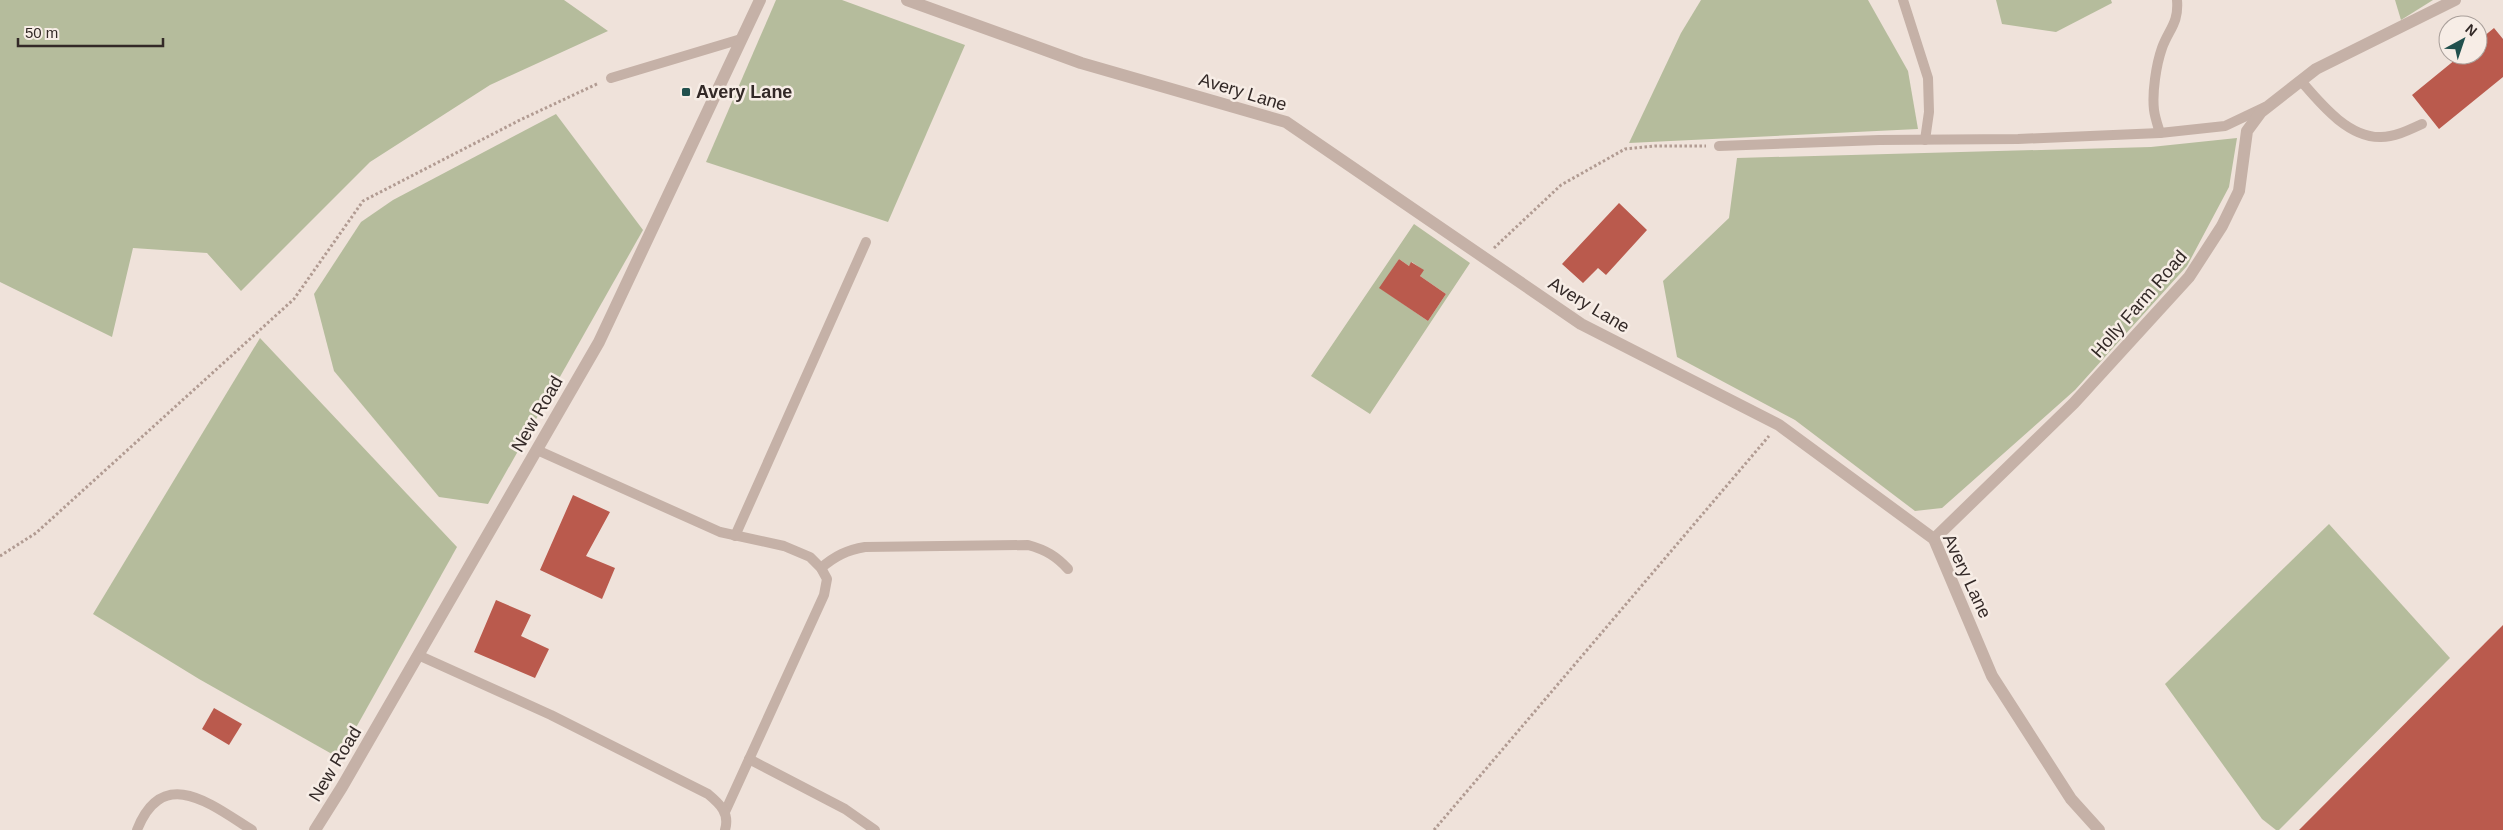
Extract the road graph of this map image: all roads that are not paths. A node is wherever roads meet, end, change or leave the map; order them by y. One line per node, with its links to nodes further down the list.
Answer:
1 (760, 0): 6 (street, New Road)
2 (907, 0): 17 (street, Avery Lane)
3 (1903, 0): 12 (lane)
4 (2176, 0): 11 (lane)
5 (2455, 0): 8 (street, Holly Farm Road)
6 (741, 39): 7 (lane); 15 (street, New Road)
7 (611, 78)
8 (2301, 81): 9 (street, Holly Farm Road); 10 (lane)
9 (2272, 104): 11 (lane); 17 (street, Holly Farm Road)
10 (2422, 124)
11 (2160, 133): 12 (lane)
12 (1925, 140): 13 (lane)
13 (1719, 146)
14 (866, 242): 16 (lane)
15 (537, 450): 16 (lane); 20 (street, New Road)
16 (736, 536): 18 (lane)
17 (1934, 539): 28 (street, Avery Lane)
18 (821, 568): 19 (lane); 21 (lane)
19 (1068, 569)
20 (418, 655): 22 (lane); 25 (street, New Road)
21 (749, 759): 22 (lane); 27 (lane)
22 (725, 812): 26 (lane)
23 (137, 830): 24 (lane)
24 (252, 830)
25 (316, 830)
26 (725, 830)
27 (875, 830)
28 (2098, 830)

